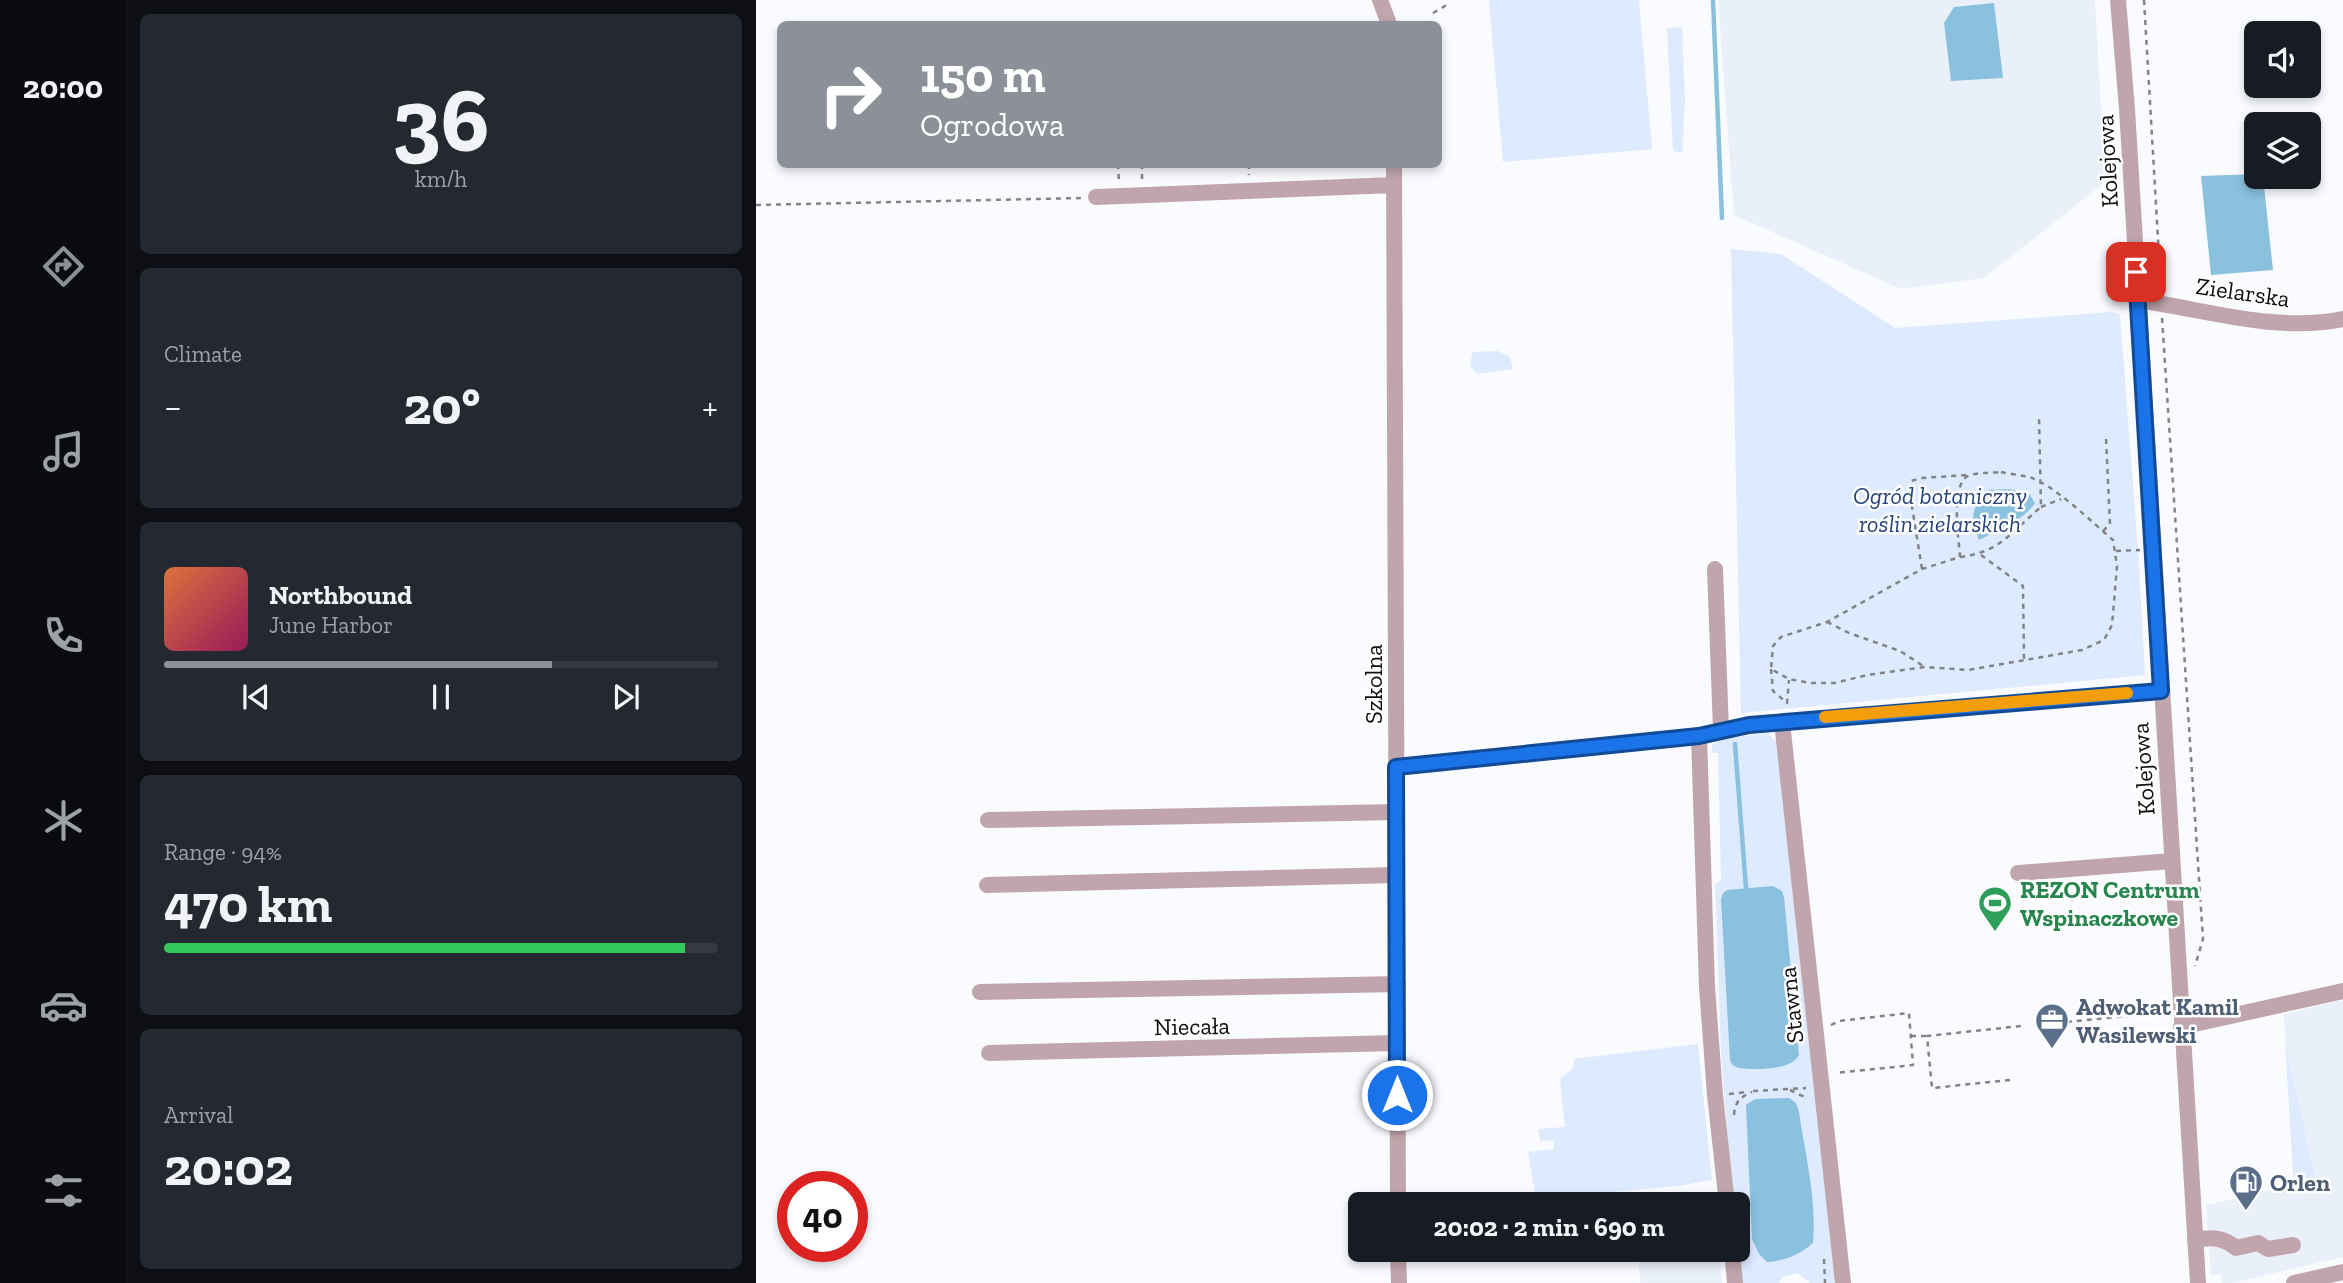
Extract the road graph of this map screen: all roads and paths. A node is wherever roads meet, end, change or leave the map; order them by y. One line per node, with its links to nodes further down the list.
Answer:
1 (1380, 0): 6 (street)
2 (1444, 0): 5 (path)
3 (2118, 0): 11 (street, Kolejowa)
4 (2144, 0): 12 (path)
5 (1433, 13)
6 (1388, 21)
7 (1394, 168): 8 (street, Szkolna)
8 (1394, 185): 9 (street); 36 (street, Szkolna)
9 (1096, 197): 10 (path)
10 (756, 205)
11 (2137, 300): 12 (street, Zielarska); 32 (street, Kolejowa)
12 (2161, 303): 13 (street, Zielarska); 43 (path)
13 (2343, 319)
14 (2039, 417): 17 (path)
15 (2106, 438): 20 (path)
16 (1972, 475): 17 (path); 24 (path); 26 (path)
17 (2040, 483): 18 (path); 19 (path)
18 (2063, 499): 19 (path); 20 (path)
19 (2041, 507): 23 (path)
20 (2103, 531): 22 (path)
21 (2143, 550): 22 (path)
22 (2116, 551): 28 (path)
23 (1980, 554): 24 (path); 28 (path)
24 (1960, 557): 26 (path)
25 (1715, 569): 34 (street)
26 (1922, 569): 27 (path)
27 (1828, 622): 29 (path); 30 (path)
28 (2024, 660): 29 (path)
29 (1925, 667): 31 (path)
30 (1771, 669): 31 (path); 31 (path)
31 (1789, 679)
32 (2161, 691): 33 (street); 39 (street, Kolejowa)
33 (1782, 722): 34 (street); 56 (street, Stawna)
34 (1721, 730): 35 (street)
35 (1699, 736): 36 (street); 59 (street)
36 (1396, 767): 37 (street, Szkolna)
37 (1395, 812): 38 (street); 41 (street, Szkolna)
38 (988, 820)
39 (2172, 861): 40 (street); 51 (street, Kolejowa)
40 (2018, 873)
41 (1396, 875): 42 (street); 44 (street, Szkolna)
42 (987, 885)
43 (2192, 975)
44 (1398, 984): 46 (street); 54 (street, Szkolna)
45 (2343, 991): 51 (street)
46 (980, 992)
47 (2172, 1011): 48 (path)
48 (2037, 1025)
49 (1824, 1026): 52 (path)
50 (2021, 1026): 53 (path)
51 (2181, 1027): 63 (street, Kolejowa)
52 (1911, 1036): 53 (path); 56 (path)
53 (1927, 1036): 57 (path)
54 (1397, 1043): 55 (street, Niecała); 61 (street, Szkolna)
55 (989, 1053)
56 (1823, 1080): 58 (path); 70 (street, Stawna)
57 (2010, 1080)
58 (1790, 1090): 59 (path); 60 (path)
59 (1715, 1095): 62 (street)
60 (1807, 1097)
61 (1398, 1192)
62 (1726, 1192)
63 (2195, 1240): 64 (street); 71 (street, Kolejowa)
64 (2293, 1245)
65 (1398, 1262): 68 (street)
66 (1733, 1262): 69 (street)
67 (2343, 1272): 72 (street)
68 (1399, 1283)
69 (1735, 1283)
70 (1843, 1283)
71 (2198, 1283)
72 (2294, 1283)

